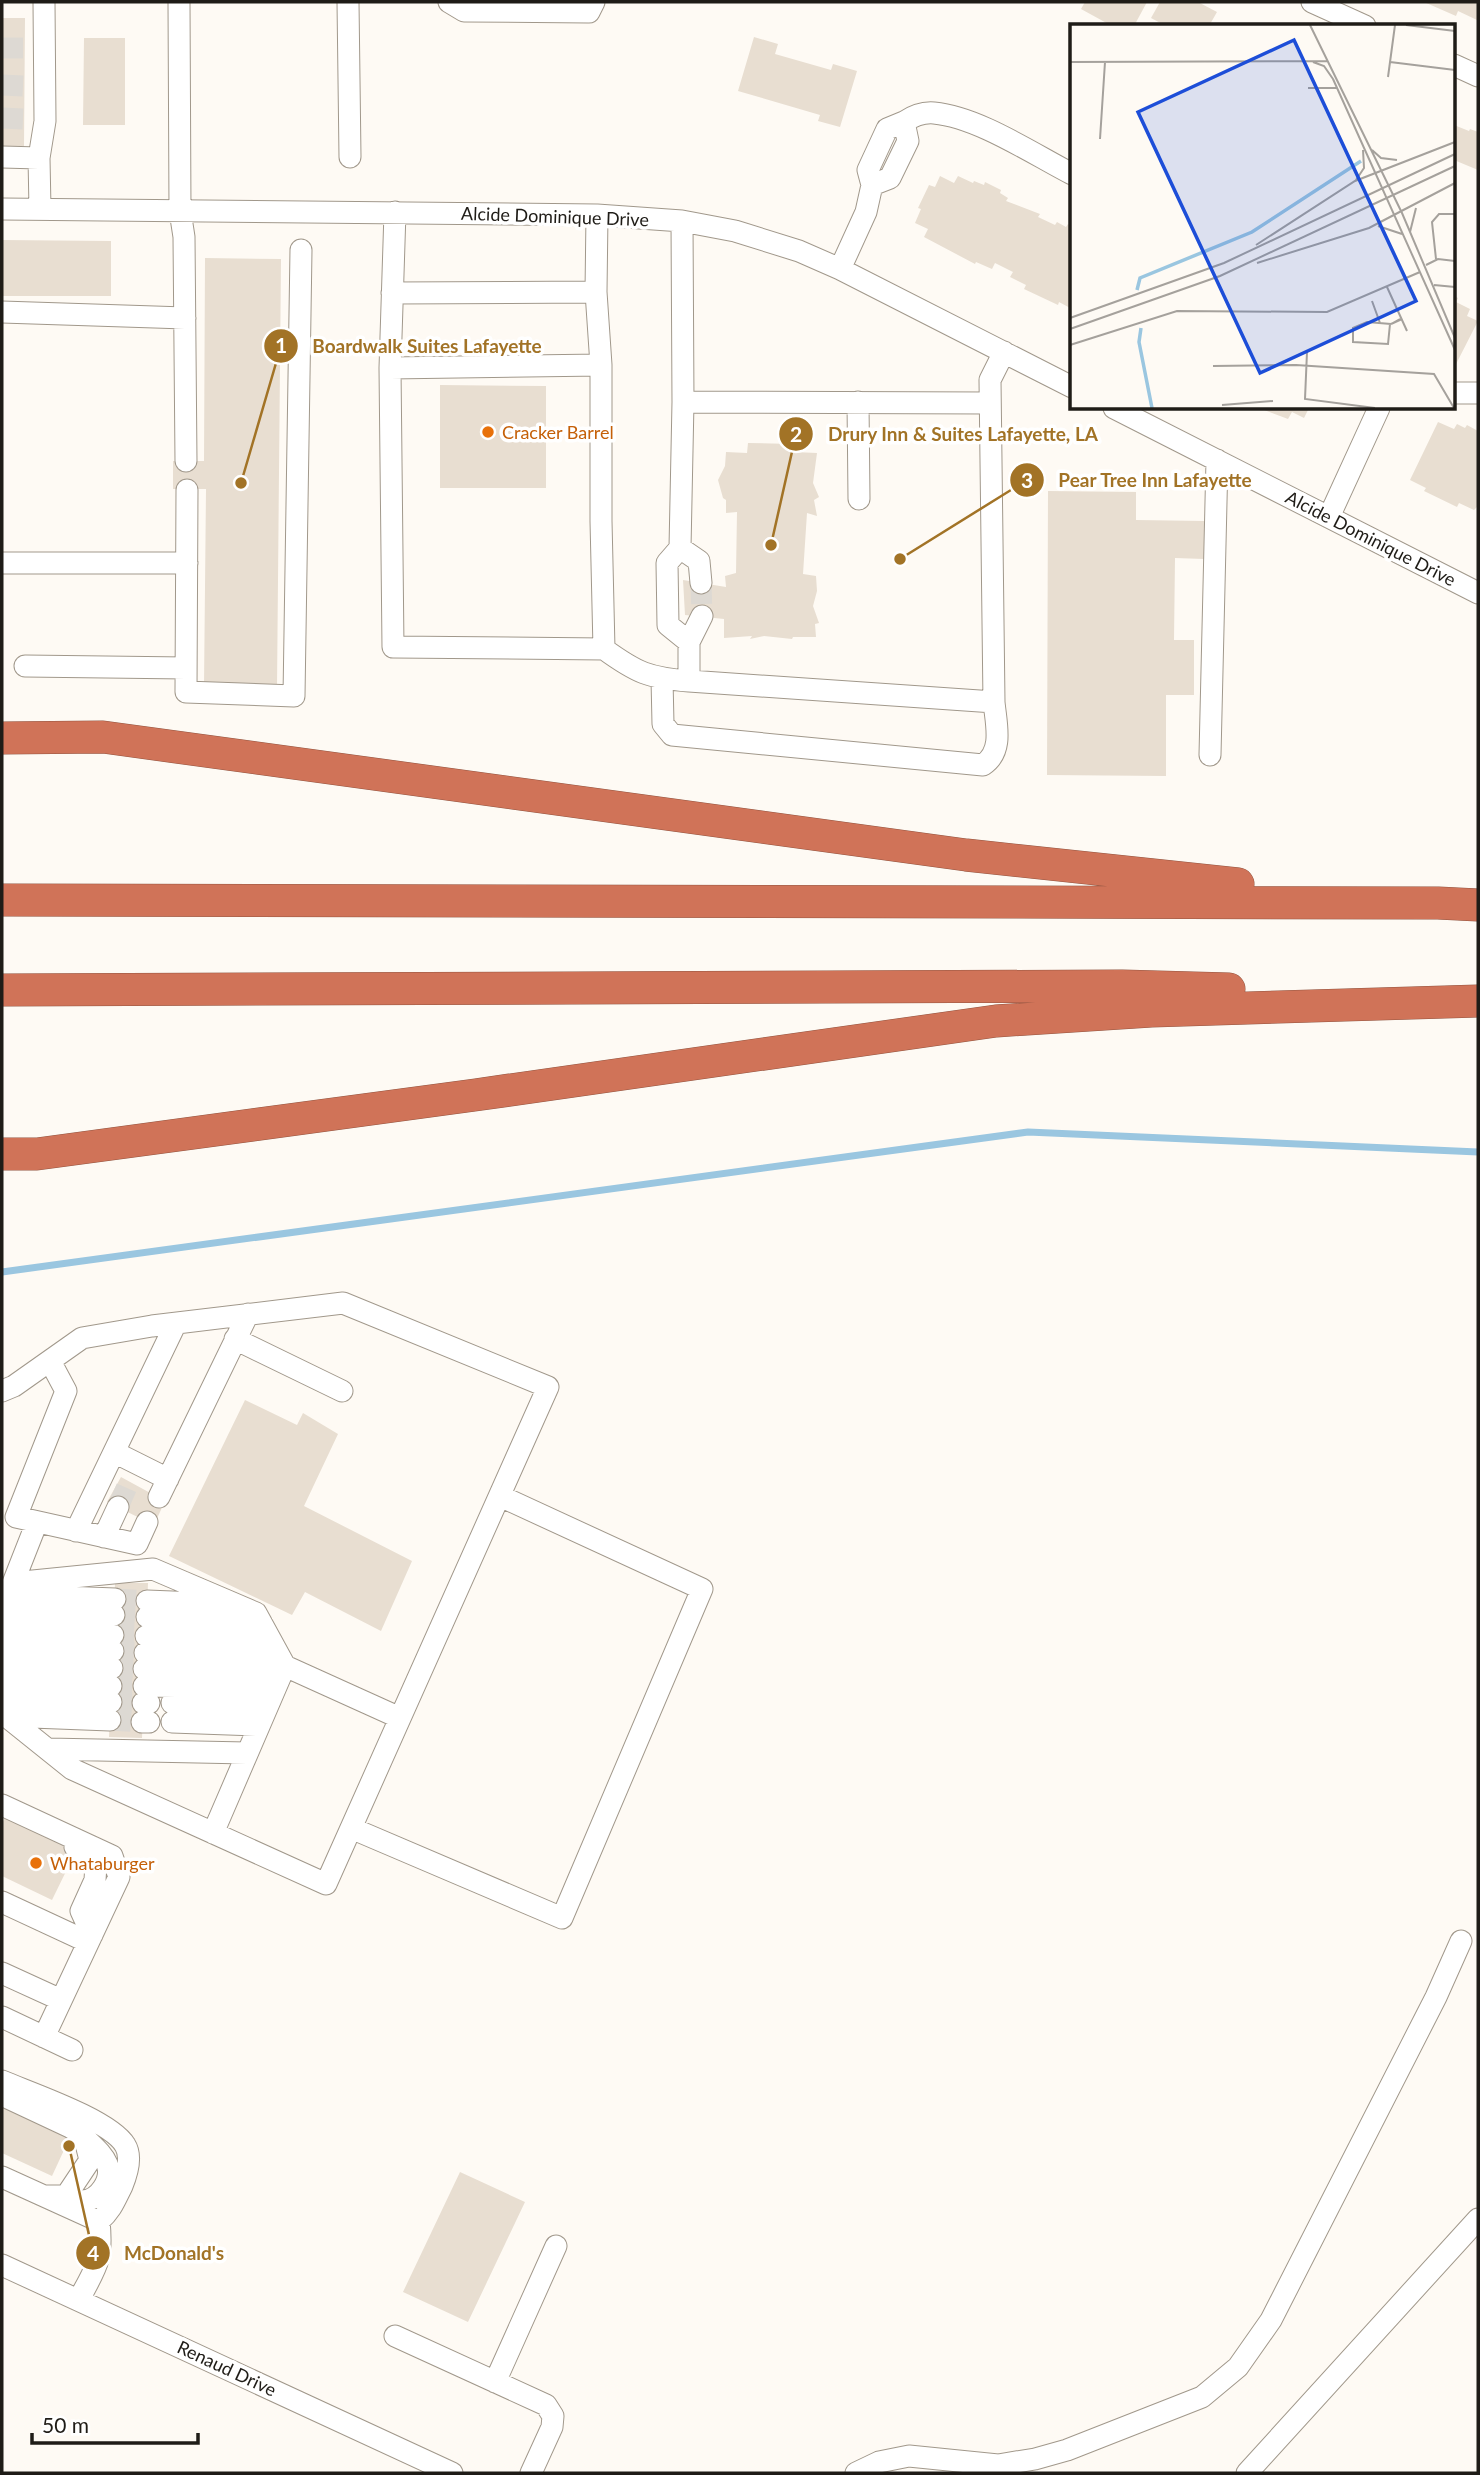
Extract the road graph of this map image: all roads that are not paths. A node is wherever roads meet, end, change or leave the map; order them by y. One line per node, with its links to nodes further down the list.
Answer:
1 (44, 2): 12 (street)
2 (179, 2): 16 (street)
3 (348, 2): 11 (street)
4 (449, 2): 5 (street)
5 (594, 2)
6 (1312, 2): 7 (street)
7 (1361, 24)
8 (1456, 66): 9 (street)
9 (1478, 76)
10 (2, 156): 12 (street)
11 (350, 157)
12 (39, 158): 15 (street)
13 (1070, 173): 21 (street)
14 (2, 209): 15 (street, Alcide Dominique Drive)
15 (40, 209): 16 (street, Alcide Dominique Drive)
16 (180, 211): 17 (street, Alcide Dominique Drive); 25 (street)
17 (395, 212): 18 (street, Alcide Dominique Drive); 23 (street)
18 (597, 215): 19 (street, Alcide Dominique Drive); 22 (street)
19 (682, 221): 21 (street, Alcide Dominique Drive); 32 (street)
20 (300, 250): 51 (street)
21 (840, 269): 26 (street, Alcide Dominique Drive)
22 (596, 292): 23 (street); 27 (street)
23 (392, 293): 28 (street)
24 (2, 312): 25 (street)
25 (185, 318): 38 (street)
26 (1004, 352): 29 (street, Alcide Dominique Drive); 34 (street)
27 (601, 365): 28 (street); 49 (street)
28 (390, 368): 49 (street)
29 (1070, 386)
30 (1456, 393): 31 (street)
31 (1478, 393)
32 (683, 402): 33 (street); 42 (street)
33 (858, 402): 34 (street); 40 (street)
34 (990, 403): 54 (street)
35 (1118, 410): 37 (street, Alcide Dominique Drive)
36 (1378, 410): 41 (street)
37 (1217, 460): 41 (street, Alcide Dominique Drive); 58 (street)
38 (186, 461)
39 (187, 490): 44 (street)
40 (859, 499)
41 (1329, 517): 46 (street, Alcide Dominique Drive)
42 (680, 548): 45 (street); 48 (street)
43 (2, 563): 44 (street)
44 (187, 563): 51 (street)
45 (701, 583)
46 (1478, 593)
47 (702, 617): 48 (street)
48 (689, 642): 53 (street)
49 (604, 649): 52 (street)
50 (25, 666): 51 (street)
51 (186, 668)
52 (662, 679): 53 (street); 54 (street)
53 (689, 681): 54 (street)
54 (994, 702)
55 (2, 714): 56 (highway)
56 (103, 737): 57 (highway); 60 (highway)
57 (2, 738)
58 (1210, 755)
59 (2, 900): 60 (highway)
60 (1438, 903): 61 (highway)
61 (1478, 905)
62 (2, 990): 63 (highway)
63 (1478, 1001): 65 (highway)
64 (2, 1154): 65 (highway)
65 (37, 1154): 66 (highway)
66 (2, 1172)
67 (248, 1314): 68 (street); 69 (street); 74 (street)
68 (176, 1323): 70 (street); 73 (street)
69 (235, 1339): 72 (street); 73 (street)
70 (50, 1361): 71 (street); 76 (street)
71 (2, 1391)
72 (342, 1391)
73 (114, 1452): 78 (street)
74 (500, 1496): 87 (street); 92 (street)
75 (118, 1507): 79 (street)
76 (37, 1522): 78 (street); 82 (street)
77 (148, 1522): 79 (street)
78 (76, 1531): 79 (street)
79 (104, 1537)
80 (236, 1604): 81 (street); 82 (street); 84 (street)
81 (261, 1622): 84 (street); 85 (street)
82 (8, 1654): 83 (street); 83 (street); 83 (street); 83 (street); 88 (street)
83 (112, 1660)
84 (145, 1671): 85 (street); 85 (street)
85 (274, 1680): 86 (street); 87 (street); 89 (street)
86 (172, 1713)
87 (400, 1718): 92 (street)
88 (48, 1749): 89 (street); 93 (street)
89 (247, 1753): 93 (street)
90 (2, 1805): 95 (street)
91 (2, 1813): 95 (street)
92 (351, 1828): 93 (street)
93 (212, 1833)
94 (2, 1902): 95 (street)
95 (90, 1938): 98 (street)
96 (1461, 1941): 115 (street)
97 (2, 1973): 98 (street)
98 (61, 2000): 100 (street)
99 (2, 2017): 100 (street)
100 (44, 2037): 101 (street)
101 (72, 2050)
102 (2, 2081): 107 (street)
103 (2, 2096): 105 (street)
104 (2, 2176): 105 (street)
105 (55, 2196): 107 (street)
106 (1478, 2219): 116 (street)
107 (99, 2221): 110 (street)
108 (556, 2246): 112 (street)
109 (2, 2265): 110 (street, Renaud Drive)
110 (79, 2299): 113 (street, Renaud Drive)
111 (395, 2336): 112 (street)
112 (495, 2382): 114 (street)
113 (452, 2473)
114 (531, 2473)
115 (856, 2473)
116 (1247, 2473)

